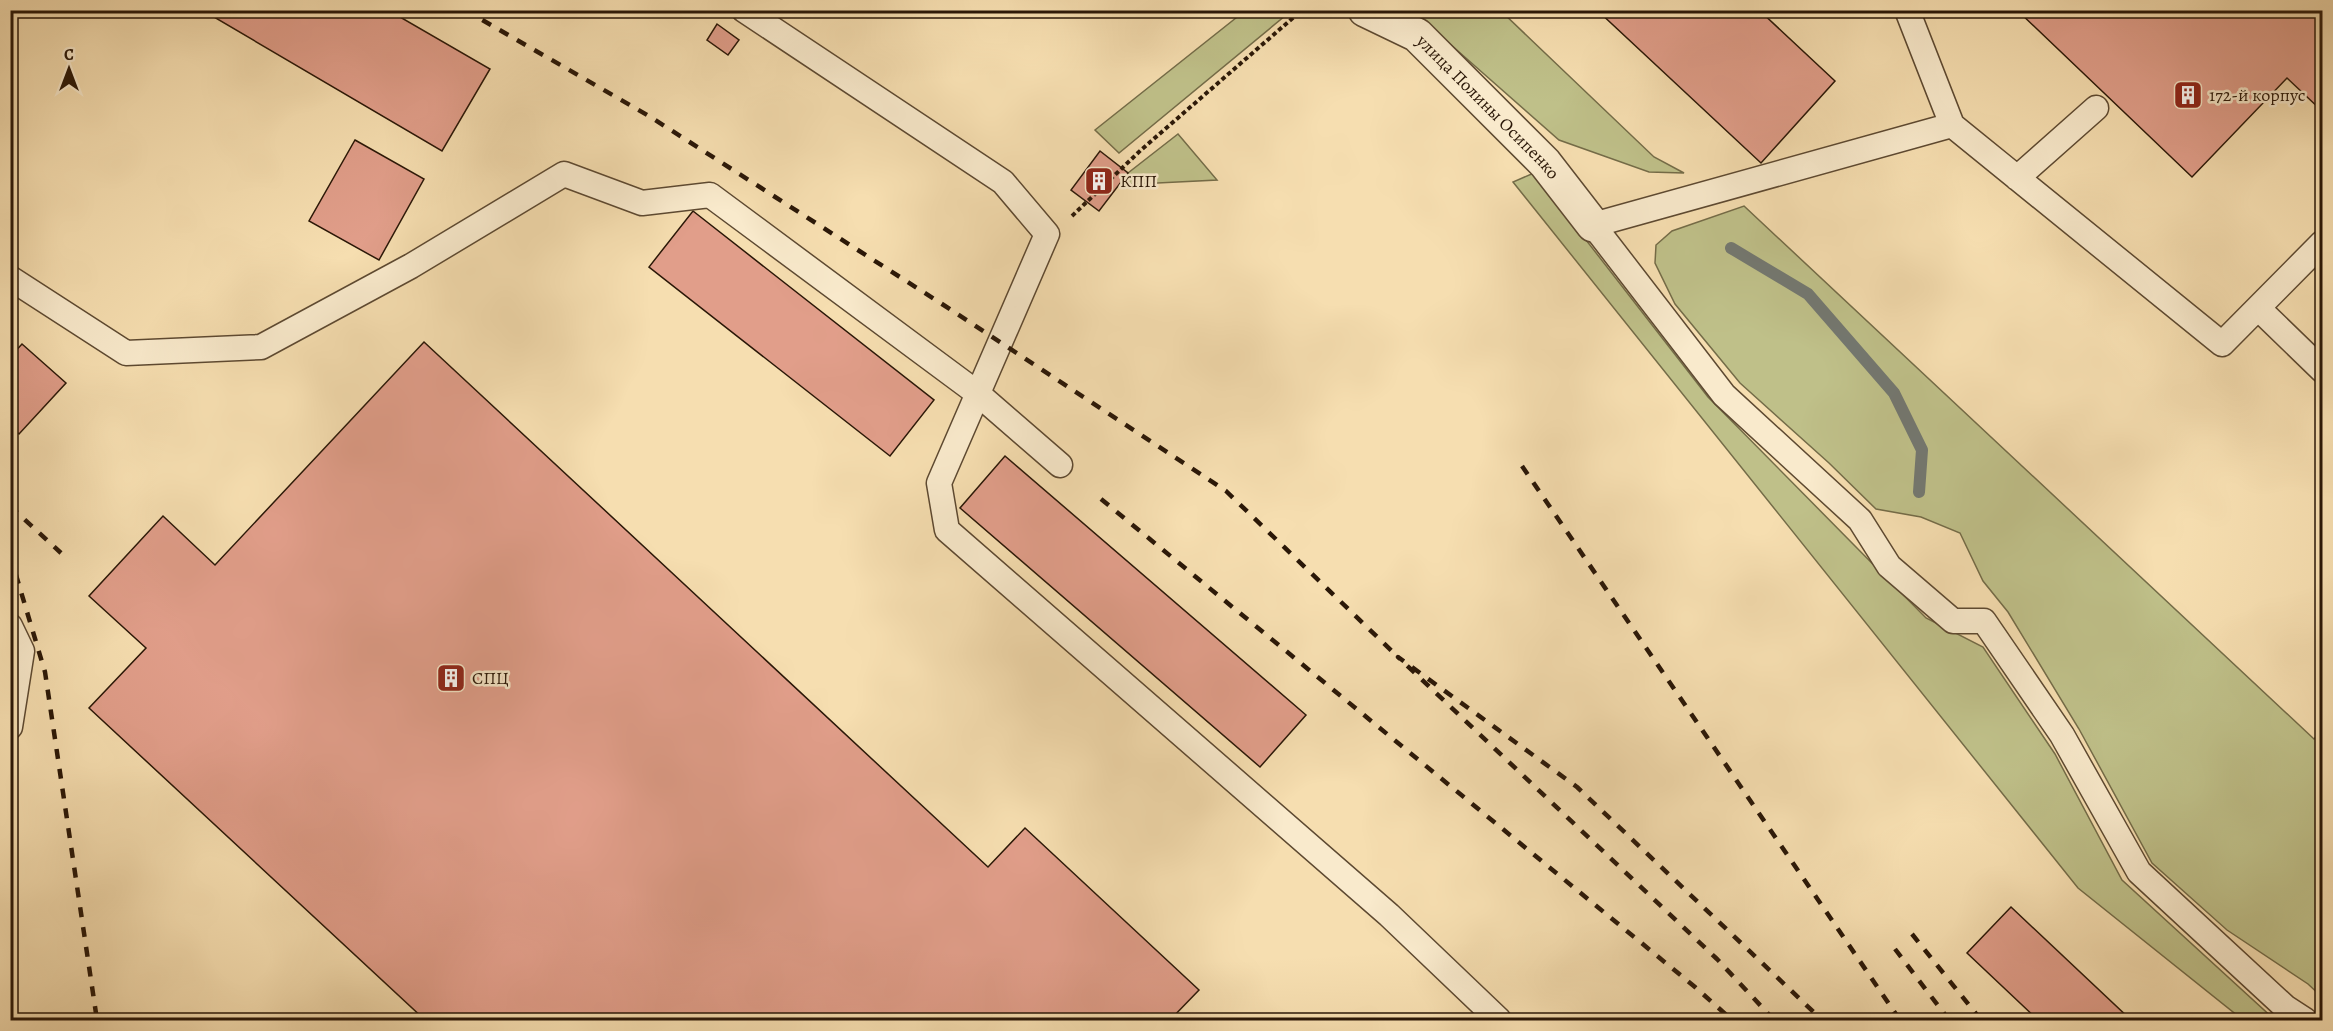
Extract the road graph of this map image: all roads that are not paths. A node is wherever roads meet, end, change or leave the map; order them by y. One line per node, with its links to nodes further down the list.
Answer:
1 (744, 10): 12 (lane)
2 (1365, 10): 7 (street, улица Полины Осипенко)
3 (1907, 10): 5 (lane)
4 (2096, 108): 6 (lane)
5 (1952, 125): 6 (lane); 7 (lane)
6 (2017, 178): 10 (lane)
7 (1593, 225): 17 (lane)
8 (2322, 243): 10 (lane)
9 (10, 278): 12 (lane)
10 (2258, 308): 11 (lane)
11 (2322, 370)
12 (977, 393): 13 (lane); 16 (lane)
13 (1060, 465)
14 (10, 626): 15 (lane)
15 (10, 728)
16 (1499, 1020)
17 (2305, 1020)

